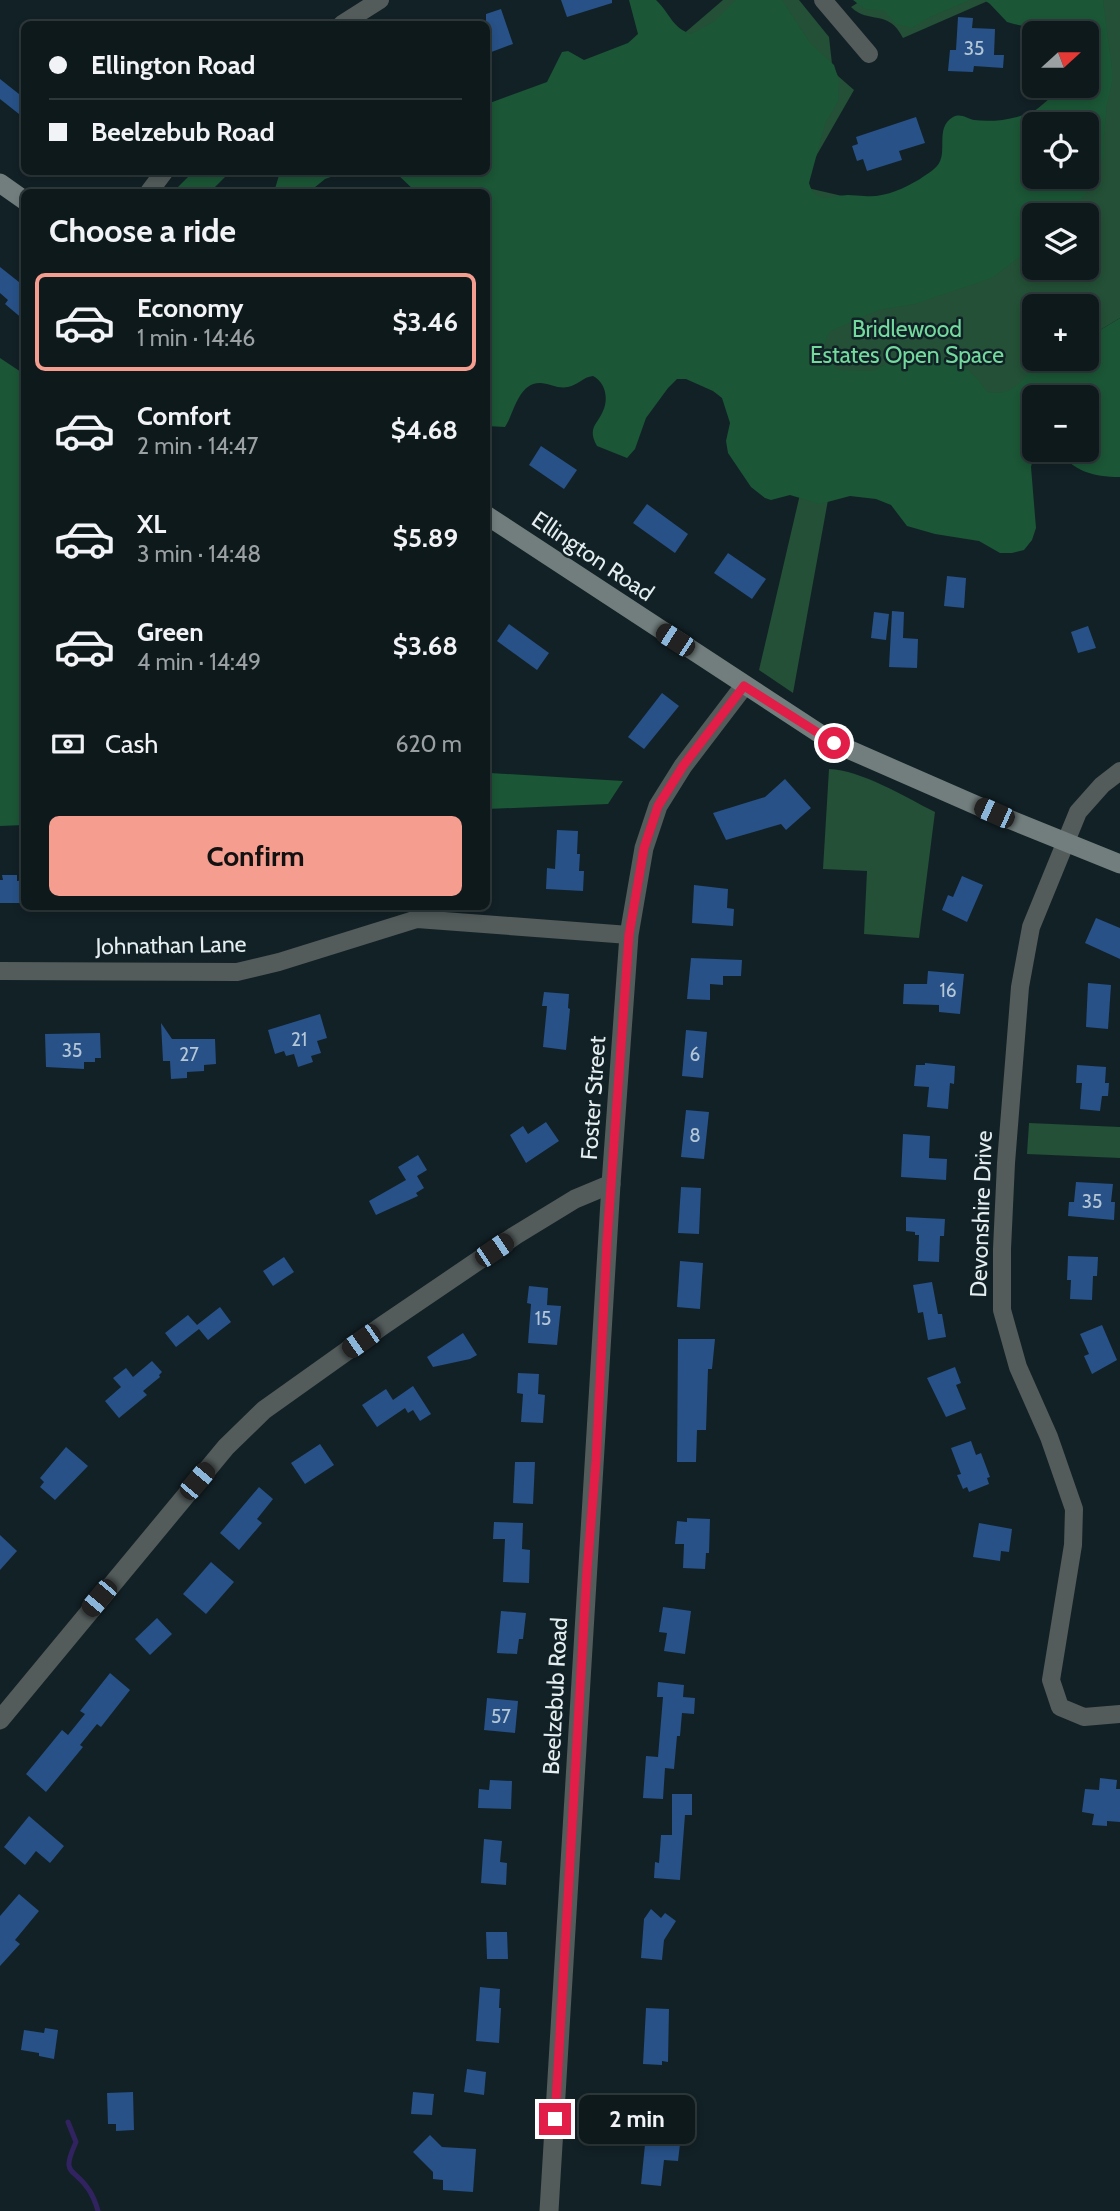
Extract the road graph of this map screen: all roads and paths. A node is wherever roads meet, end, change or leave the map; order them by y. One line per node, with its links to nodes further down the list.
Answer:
1 (380, 0): 3 (street)
2 (823, 0): 4 (street)
3 (347, 21)
4 (869, 54)
5 (0, 183): 6 (main road)
6 (21, 198)
7 (490, 518): 8 (main road, Ellington Road)
8 (744, 686): 10 (main road, Ellington Road); 12 (street, Foster Street)
9 (1120, 771): 10 (street, Devonshire Drive)
10 (1065, 840): 11 (main road, Ellington Road); 15 (street, Devonshire Drive)
11 (1120, 864)
12 (629, 935): 13 (street, Johnathan Lane); 14 (street, Foster Street)
13 (0, 971)
14 (611, 1184): 16 (street, Foster Street); 17 (street, Beelzebub Road)
15 (1120, 1714)
16 (0, 1720)
17 (549, 2211)

